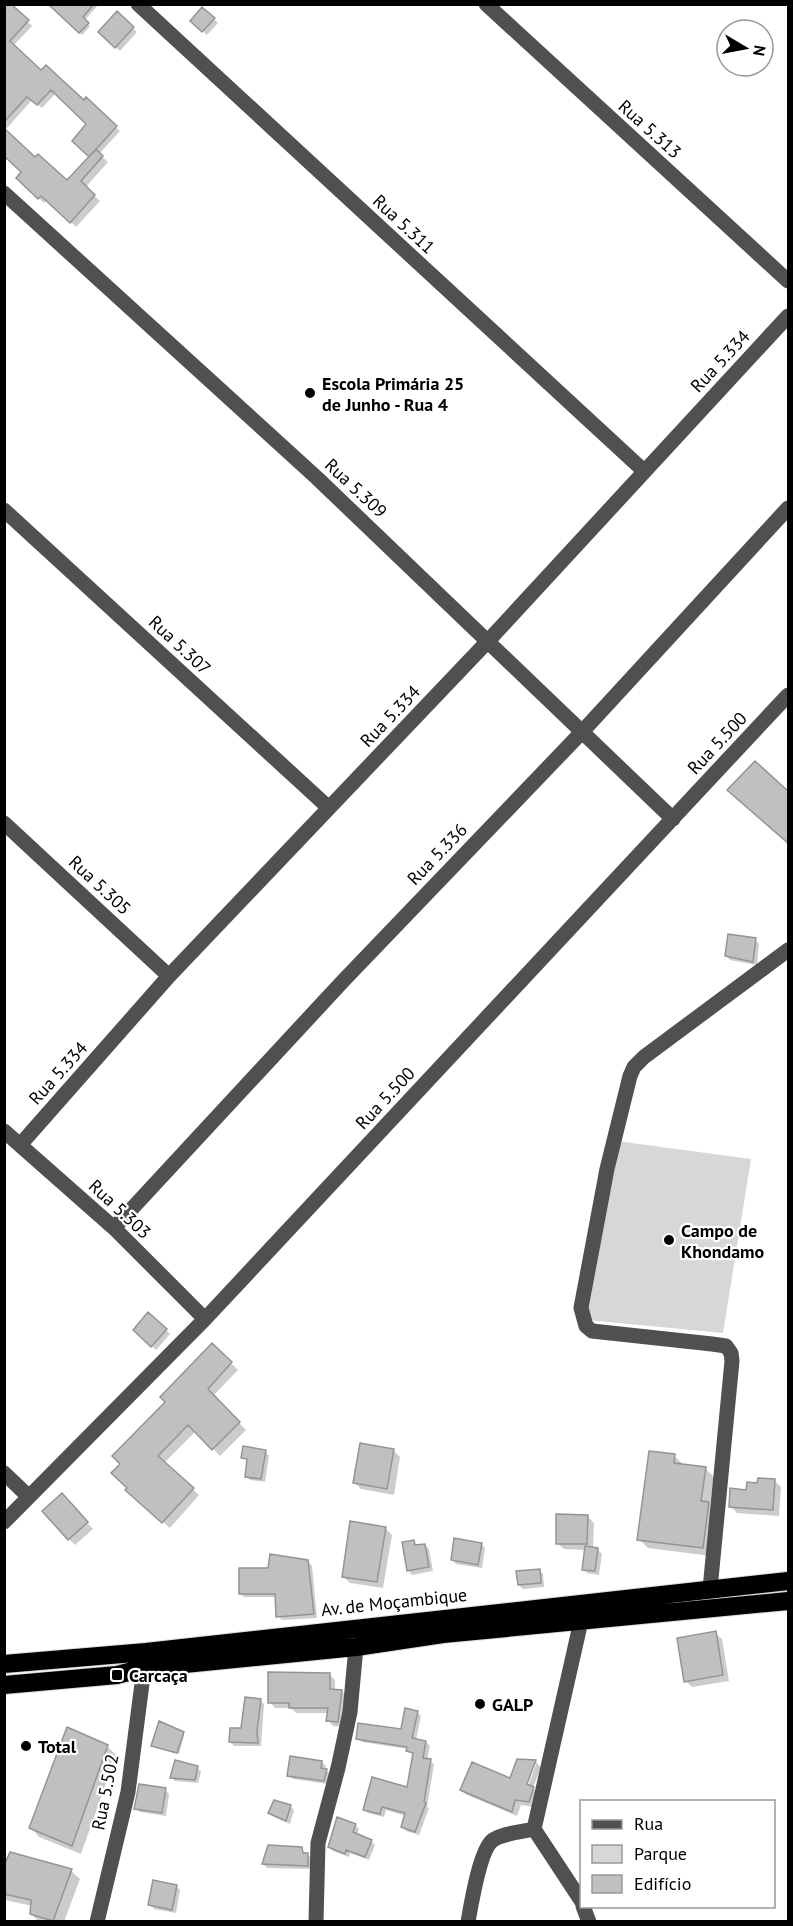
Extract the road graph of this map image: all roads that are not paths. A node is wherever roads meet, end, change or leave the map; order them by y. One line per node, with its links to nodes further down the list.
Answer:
1 (138, 4): 6 (street, Rua 5.311)
2 (486, 4): 4 (street, Rua 5.313)
3 (4, 193): 9 (street, Rua 5.309)
4 (789, 282)
5 (789, 316): 6 (street, Rua 5.334)
6 (644, 471): 9 (street, Rua 5.334)
7 (789, 508): 11 (street, Rua 5.336)
8 (4, 510): 12 (street, Rua 5.307)
9 (489, 640): 11 (street, Rua 5.309); 12 (street, Rua 5.334)
10 (789, 695): 13 (street, Rua 5.500)
11 (581, 733): 13 (street, Rua 5.309); 19 (street, Rua 5.336)
12 (329, 808): 16 (street, Rua 5.334)
13 (673, 819): 20 (street, Rua 5.500)
14 (4, 823): 16 (street, Rua 5.305)
15 (789, 950): 25 (street)
16 (169, 976): 18 (street, Rua 5.334)
17 (4, 1131): 18 (street, Rua 5.303)
18 (20, 1145): 19 (street, Rua 5.303)
19 (114, 1228): 20 (street, Rua 5.303)
20 (205, 1319): 22 (street, Rua 5.500)
21 (4, 1473): 22 (street)
22 (28, 1496): 23 (street, Rua 5.500)
23 (4, 1522)
24 (789, 1581): 25 (highway, Av. de Moçambique)
25 (710, 1589): 29 (highway, Av. de Moçambique)
26 (789, 1601): 27 (highway, Av. de Moçambique)
27 (581, 1621): 28 (highway, Av. de Moçambique); 32 (street)
28 (356, 1647): 30 (highway, Av. de Moçambique); 35 (street)
29 (4, 1664)
30 (144, 1668): 31 (highway, Av. de Moçambique); 34 (street, Rua 5.502)
31 (4, 1685)
32 (534, 1829): 33 (street); 36 (street)
33 (580, 1899)
34 (97, 1922)
35 (316, 1922)
36 (468, 1922)

